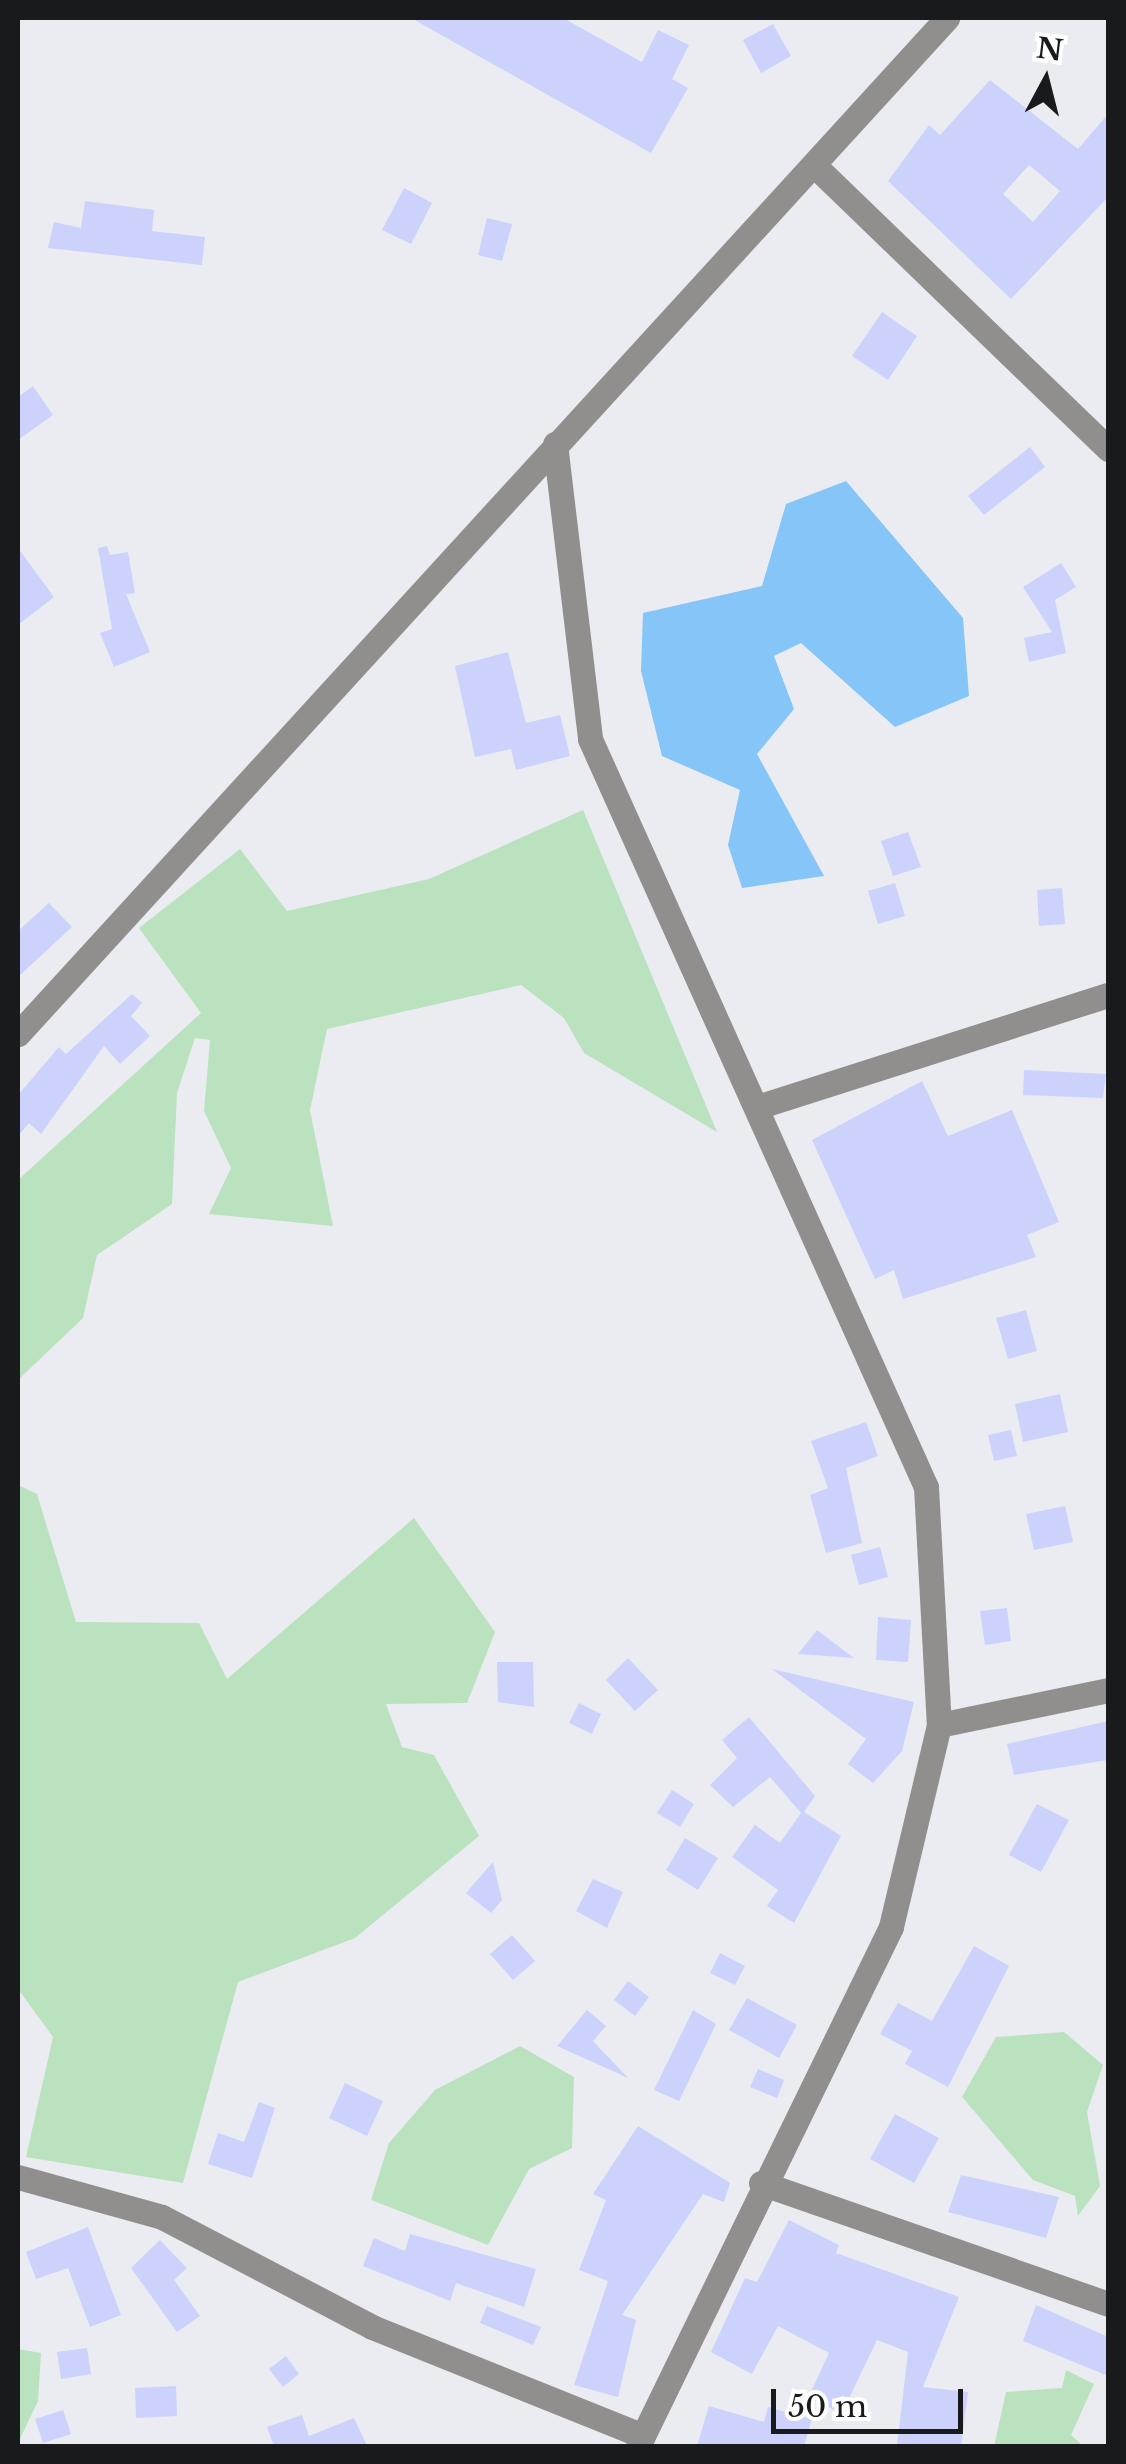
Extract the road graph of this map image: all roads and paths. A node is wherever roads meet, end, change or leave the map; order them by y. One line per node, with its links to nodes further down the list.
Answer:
1 (947, 18): 2 (street)
2 (814, 165): 3 (street); 4 (street)
3 (556, 444): 6 (street); 7 (street)
4 (1108, 449)
5 (1108, 995): 7 (street)
6 (18, 1034)
7 (760, 1106): 9 (street)
8 (1108, 1690): 9 (street)
9 (940, 1725): 11 (street)
10 (18, 2177): 13 (street)
11 (761, 2182): 12 (street); 13 (street)
12 (1108, 2304)
13 (640, 2441)

